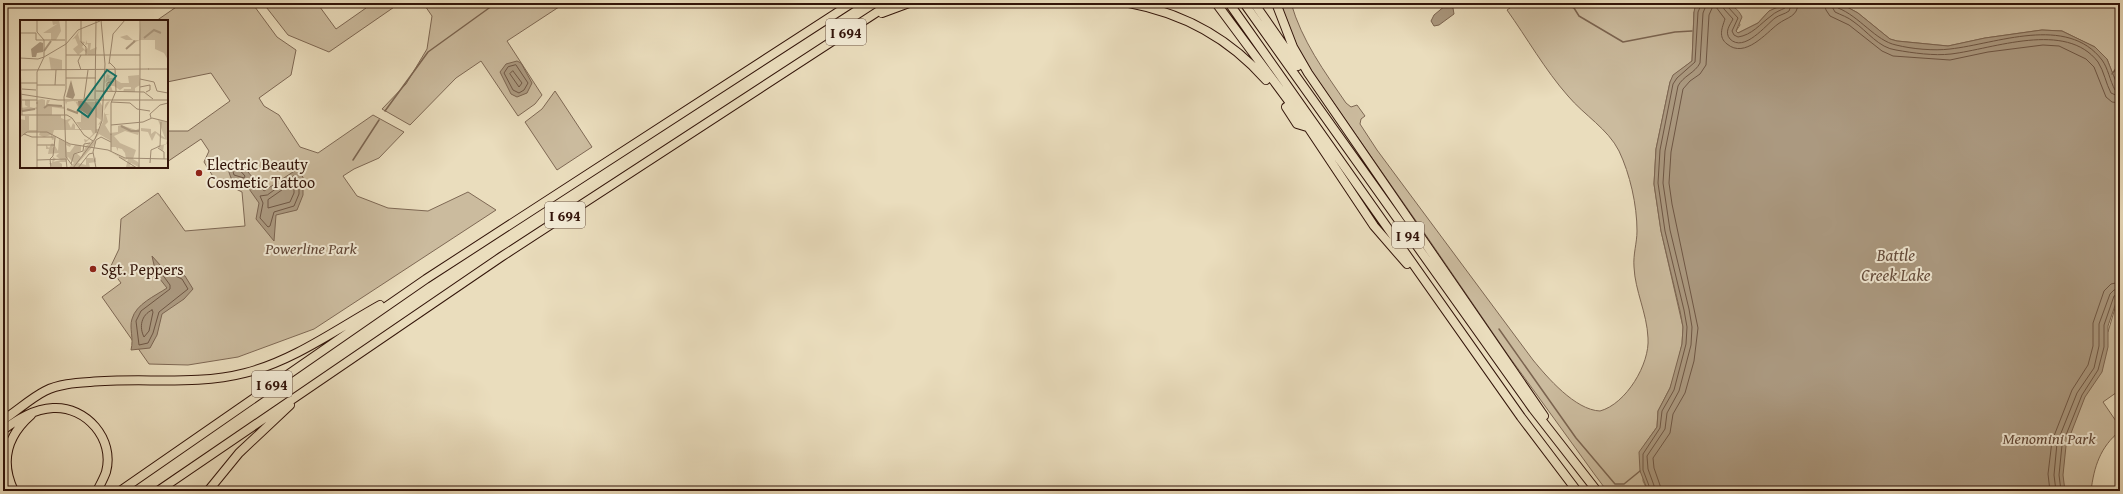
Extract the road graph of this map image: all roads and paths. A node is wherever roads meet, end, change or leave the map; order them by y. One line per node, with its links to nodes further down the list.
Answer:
1 (891, 3): 10 (highway, I 694)
2 (909, 3): 10 (highway)
3 (1129, 3): 11 (highway)
4 (1216, 3): 11 (highway)
5 (1229, 3): 14 (highway, I 94)
6 (1244, 3): 19 (highway, I 94)
7 (1254, 3): 12 (highway)
8 (1276, 3): 12 (highway)
9 (850, 4): 13 (highway, I 694)
10 (873, 15): 15 (highway, I 694)
11 (1308, 128): 14 (highway)
12 (1350, 135): 19 (highway)
13 (426, 279): 17 (highway); 24 (highway, I 694)
14 (1432, 291): 27 (highway, I 94)
15 (313, 385): 25 (highway, I 694); 26 (highway)
16 (34, 412): 18 (highway); 22 (highway); 23 (highway)
17 (3, 420)
18 (3, 430)
19 (1575, 464): 28 (highway, I 94)
20 (3, 485): 21 (main road)
21 (7, 491)
22 (14, 491)
23 (97, 491)
24 (120, 491)
25 (158, 491)
26 (208, 491)
27 (1577, 491)
28 (1597, 491)

